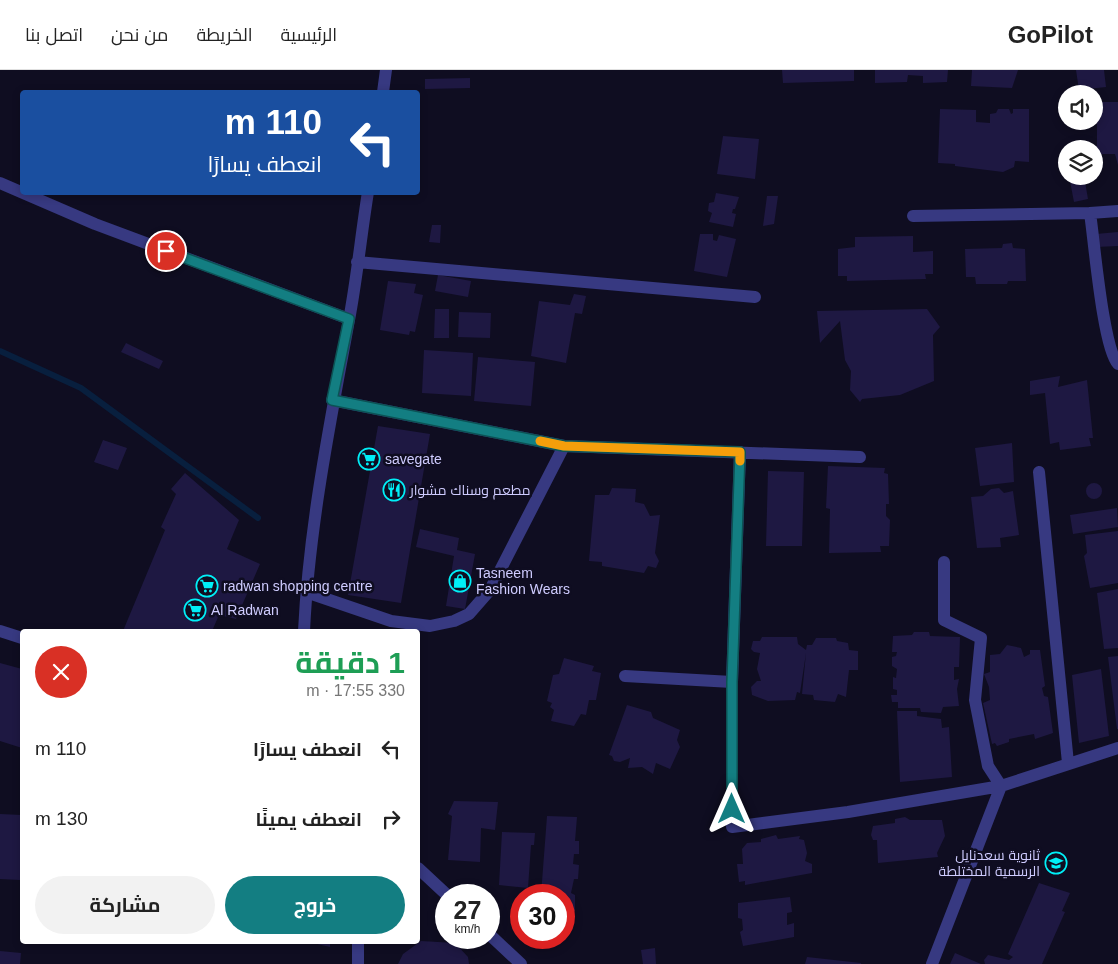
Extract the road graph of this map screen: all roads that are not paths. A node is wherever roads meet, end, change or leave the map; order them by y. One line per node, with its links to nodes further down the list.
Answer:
1 (386, 70): 2 (street)
2 (383, 90)
3 (0, 183): 4 (street)
4 (20, 192)
5 (28, 195): 12 (street)
6 (368, 195): 10 (street)
7 (1118, 211): 8 (street)
8 (1090, 213): 9 (street); 13 (street)
9 (913, 216)
10 (357, 262): 11 (street); 12 (street)
11 (755, 297)
12 (349, 319): 14 (street)
13 (1118, 364)
14 (332, 400): 15 (street); 20 (street)
15 (564, 446): 16 (street); 20 (street)
16 (740, 452): 17 (street); 25 (street)
17 (860, 457)
18 (1039, 472): 27 (street)
19 (944, 562): 28 (street)
20 (306, 592): 21 (street)
21 (304, 629)
22 (0, 631): 23 (street)
23 (20, 637)
24 (626, 676): 25 (street)
25 (732, 682): 28 (street)
26 (1118, 748): 27 (street)
27 (1068, 763): 28 (street)
28 (1001, 786): 35 (street)
29 (420, 870): 30 (street)
30 (435, 884)
31 (358, 944): 33 (street)
32 (500, 944): 34 (street)
33 (358, 964)
34 (521, 964)
35 (932, 964)

